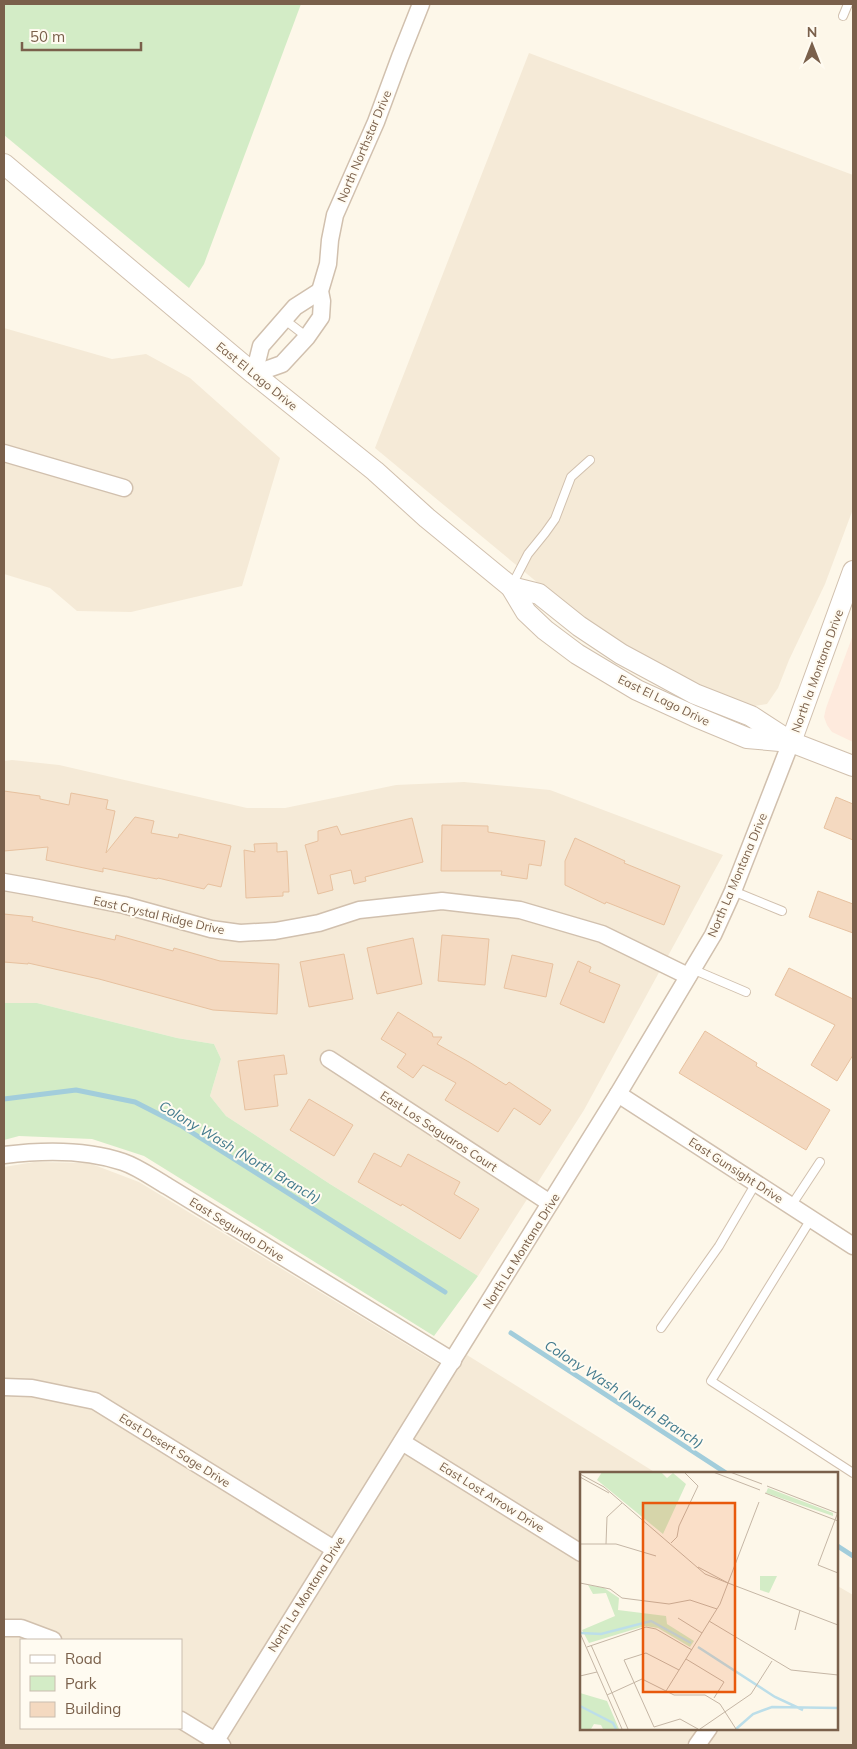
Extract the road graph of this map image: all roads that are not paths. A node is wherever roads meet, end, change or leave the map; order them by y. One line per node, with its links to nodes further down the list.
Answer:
1 (422, 4): 5 (street, North Northstar Drive)
2 (848, 4): 3 (lane)
3 (843, 16)
4 (4, 164): 8 (street, East El Lago Drive)
5 (320, 291): 6 (street); 7 (street, North Northstar Drive)
6 (285, 320): 7 (lane); 8 (street)
7 (306, 337): 8 (street, North Northstar Drive)
8 (254, 374): 13 (street, East El Lago Drive)
9 (4, 453): 11 (street)
10 (590, 460): 13 (lane)
11 (124, 488)
12 (853, 571): 14 (street, North la Montana Drive)
13 (511, 586): 14 (street, East El Lago Drive)
14 (791, 742): 15 (street, East El Lago Drive); 17 (street, North La Montana Drive)
15 (853, 766)
16 (4, 882): 19 (street, East Crystal Ridge Drive)
17 (733, 891): 18 (lane); 19 (street, North La Montana Drive)
18 (782, 911)
19 (690, 972): 20 (lane); 22 (street, North La Montana Drive)
20 (746, 992)
21 (329, 1059): 26 (street, East Los Saguaros Court)
22 (618, 1094): 25 (street, East Gunsight Drive); 26 (street, North La Montana Drive)
23 (4, 1155): 31 (street, East Segundo Drive)
24 (820, 1162): 27 (lane)
25 (756, 1183): 27 (street, East Gunsight Drive); 30 (lane)
26 (550, 1203): 31 (street, North La Montana Drive)
27 (792, 1206): 28 (street, East Gunsight Drive)
28 (811, 1219): 29 (street, East Gunsight Drive); 34 (lane)
29 (853, 1246)
30 (661, 1328)
31 (453, 1361): 33 (street, North La Montana Drive)
32 (4, 1387): 35 (street, East Desert Sage Drive)
33 (402, 1442): 35 (street, North La Montana Drive); 36 (street, East Lost Arrow Drive)
34 (853, 1473)
35 (334, 1549): 41 (street, North La Montana Drive)
36 (580, 1552)
37 (4, 1628): 38 (street)
38 (50, 1639)
39 (182, 1721): 41 (street)
40 (707, 1729): 42 (street)
41 (219, 1743)
42 (697, 1745)

